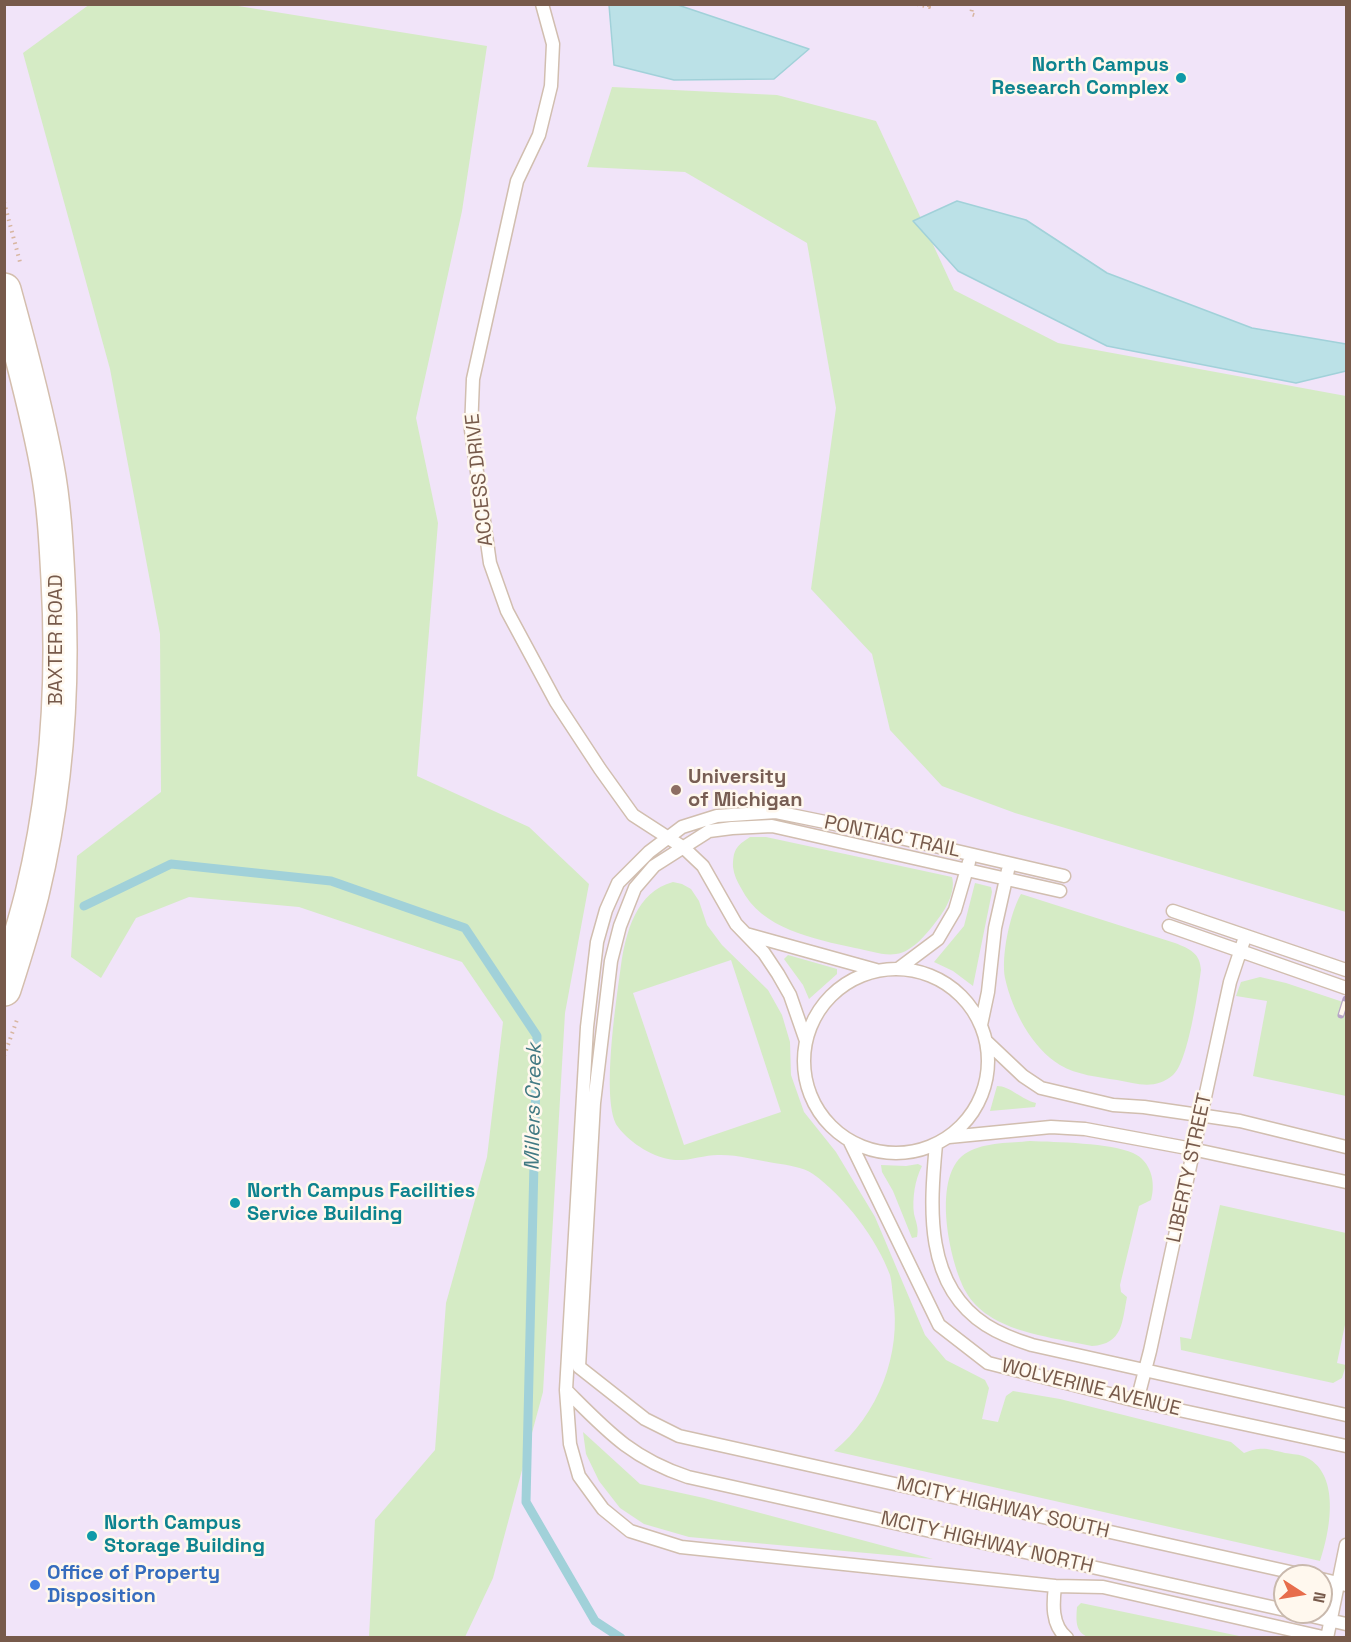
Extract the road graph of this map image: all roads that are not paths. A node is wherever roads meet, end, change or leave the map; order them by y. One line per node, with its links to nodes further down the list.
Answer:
1 (542, 4): 3 (lane, ACCESS DRIVE)
2 (4, 290): 20 (street, BAXTER ROAD)
3 (668, 838): 4 (lane, ACCESS DRIVE); 5 (lane, PONTIAC TRAIL); 32 (lane, PONTIAC TRAIL)
4 (684, 848): 7 (lane); 13 (lane, ACCESS DRIVE); 37 (lane, MCITY HIGHWAY SOUTH)
5 (971, 854): 6 (lane, PONTIAC TRAIL); 7 (lane)
6 (1009, 863): 8 (lane, PONTIAC TRAIL); 9 (lane)
7 (968, 869): 9 (lane); 16 (lane)
8 (1064, 876)
9 (1006, 878): 10 (lane); 21 (lane)
10 (1060, 891)
11 (1173, 911): 14 (lane)
12 (1169, 927): 15 (lane)
13 (746, 934): 17 (lane); 22 (lane, ACCESS DRIVE)
14 (1245, 937): 15 (lane, LIBERTY STREET); 18 (lane)
15 (1240, 952): 19 (lane); 24 (lane, LIBERTY STREET)
16 (898, 969): 17 (lane); 21 (lane)
17 (877, 970): 22 (lane)
18 (1347, 970)
19 (1347, 988)
20 (4, 989)
21 (981, 1025): 23 (lane)
22 (806, 1041): 26 (lane)
23 (986, 1041): 24 (lane); 25 (lane)
24 (1202, 1115): 28 (lane); 29 (lane, LIBERTY STREET)
25 (948, 1137): 27 (lane); 29 (lane)
26 (850, 1142): 27 (lane); 33 (lane, WOLVERINE AVENUE)
27 (936, 1144): 31 (lane, WOLVERINE AVENUE)
28 (1347, 1147)
29 (1194, 1150): 30 (lane); 31 (lane, LIBERTY STREET)
30 (1347, 1182)
31 (1145, 1371): 33 (lane, LIBERTY STREET); 34 (lane, WOLVERINE AVENUE)
32 (566, 1390): 39 (lane, PONTIAC TRAIL); 40 (lane, MCITY HIGHWAY NORTH)
33 (1137, 1401): 35 (lane, WOLVERINE AVENUE)
34 (1347, 1415)
35 (1347, 1446)
36 (1347, 1545): 38 (lane)
37 (1273, 1568)
38 (1342, 1584): 41 (lane)
39 (1055, 1586): 42 (lane); 43 (lane, PONTIAC TRAIL)
40 (1273, 1607)
41 (1333, 1613)
42 (1066, 1638)
43 (1327, 1638)

